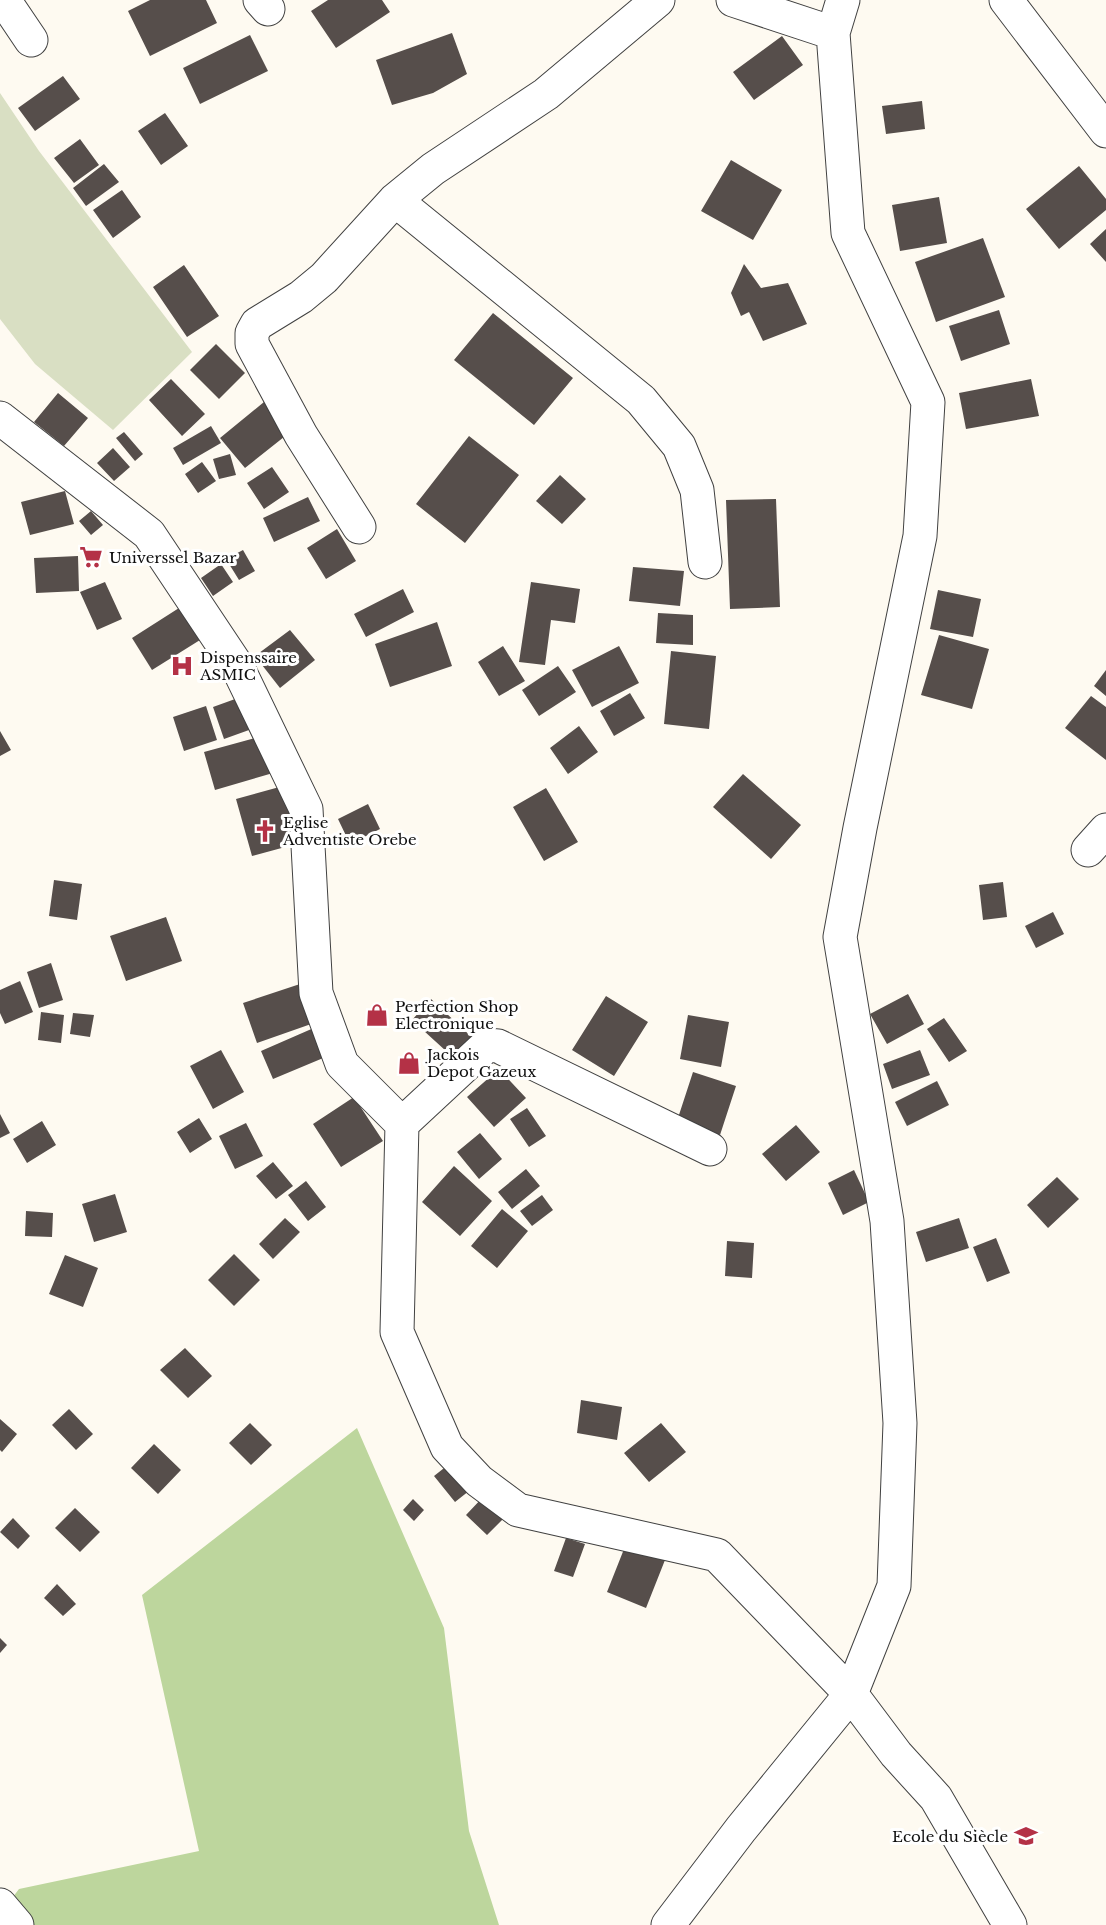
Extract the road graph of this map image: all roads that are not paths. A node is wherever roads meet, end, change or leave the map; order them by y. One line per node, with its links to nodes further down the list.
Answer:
1 (4, 0): 7 (street)
2 (658, 0): 9 (street)
3 (733, 0): 6 (street)
4 (843, 0): 6 (street)
5 (1006, 0): 8 (street)
6 (833, 33): 15 (street)
7 (31, 40)
8 (1106, 131)
9 (395, 200): 11 (street); 12 (street)
10 (0, 418): 13 (street)
11 (359, 527)
12 (705, 562)
13 (402, 1124): 14 (street); 15 (street)
14 (710, 1149)
15 (851, 1694): 18 (street); 19 (street)
16 (0, 1905): 17 (street)
17 (17, 1925)
18 (668, 1925)
19 (1010, 1925)

